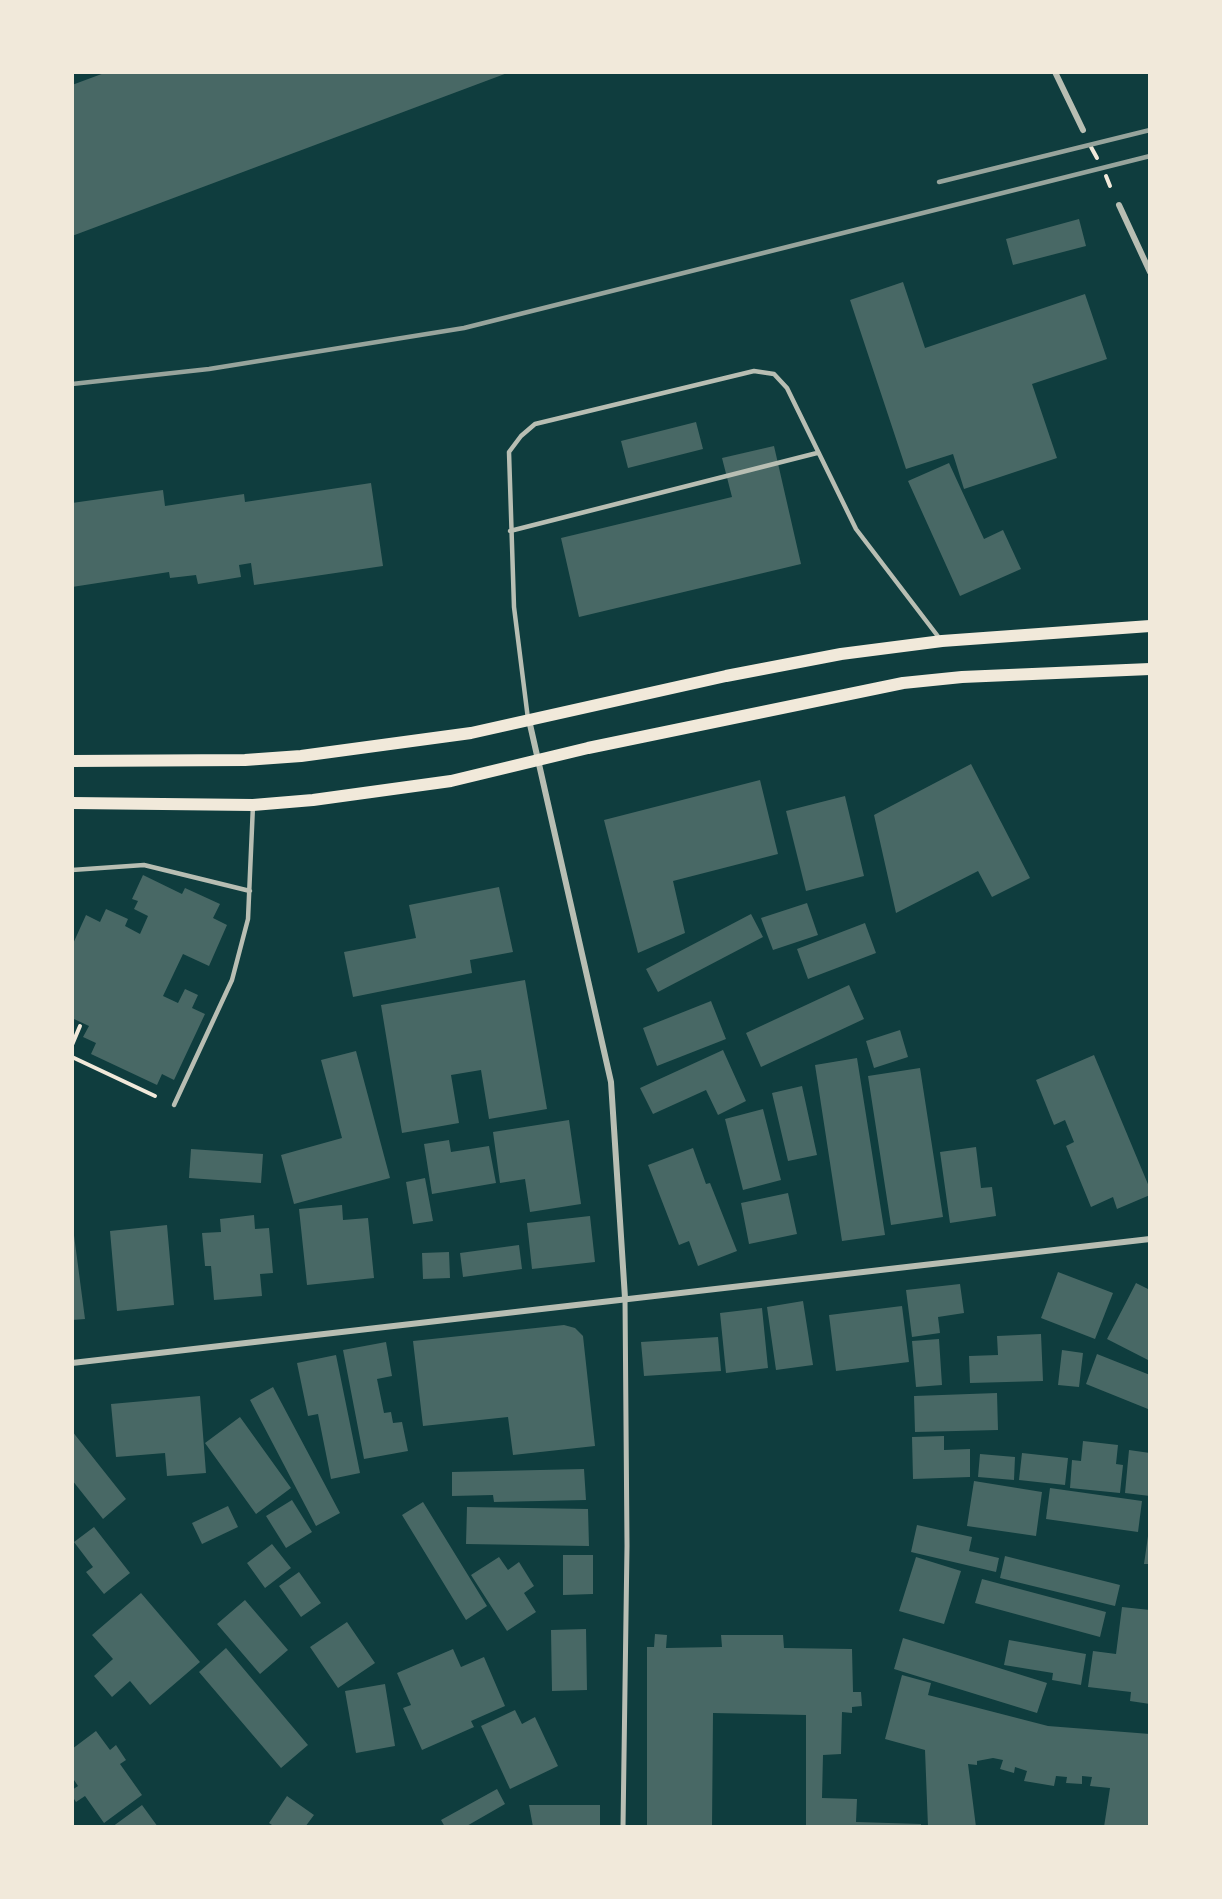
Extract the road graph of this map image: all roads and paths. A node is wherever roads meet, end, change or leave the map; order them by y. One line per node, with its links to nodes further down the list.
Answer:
1 (1055, 72): 2 (street)
2 (1083, 130)
3 (1119, 205): 4 (street)
4 (1150, 272)
5 (818, 453): 6 (lane); 6 (lane); 8 (lane)
6 (510, 531): 10 (lane)
7 (1150, 626): 8 (main road)
8 (942, 641): 10 (main road)
9 (1150, 669): 11 (main road)
10 (528, 719): 11 (street); 12 (main road)
11 (536, 759): 14 (main road); 22 (street)
12 (72, 761)
13 (72, 803): 14 (main road)
14 (253, 805): 16 (lane)
15 (72, 870): 16 (lane)
16 (250, 891): 20 (lane)
17 (80, 1026): 18 (path)
18 (72, 1045)
19 (72, 1057): 20 (path)
20 (174, 1105)
21 (1150, 1239): 22 (street)
22 (626, 1298): 23 (street); 24 (street)
23 (72, 1363)
24 (623, 1827)

